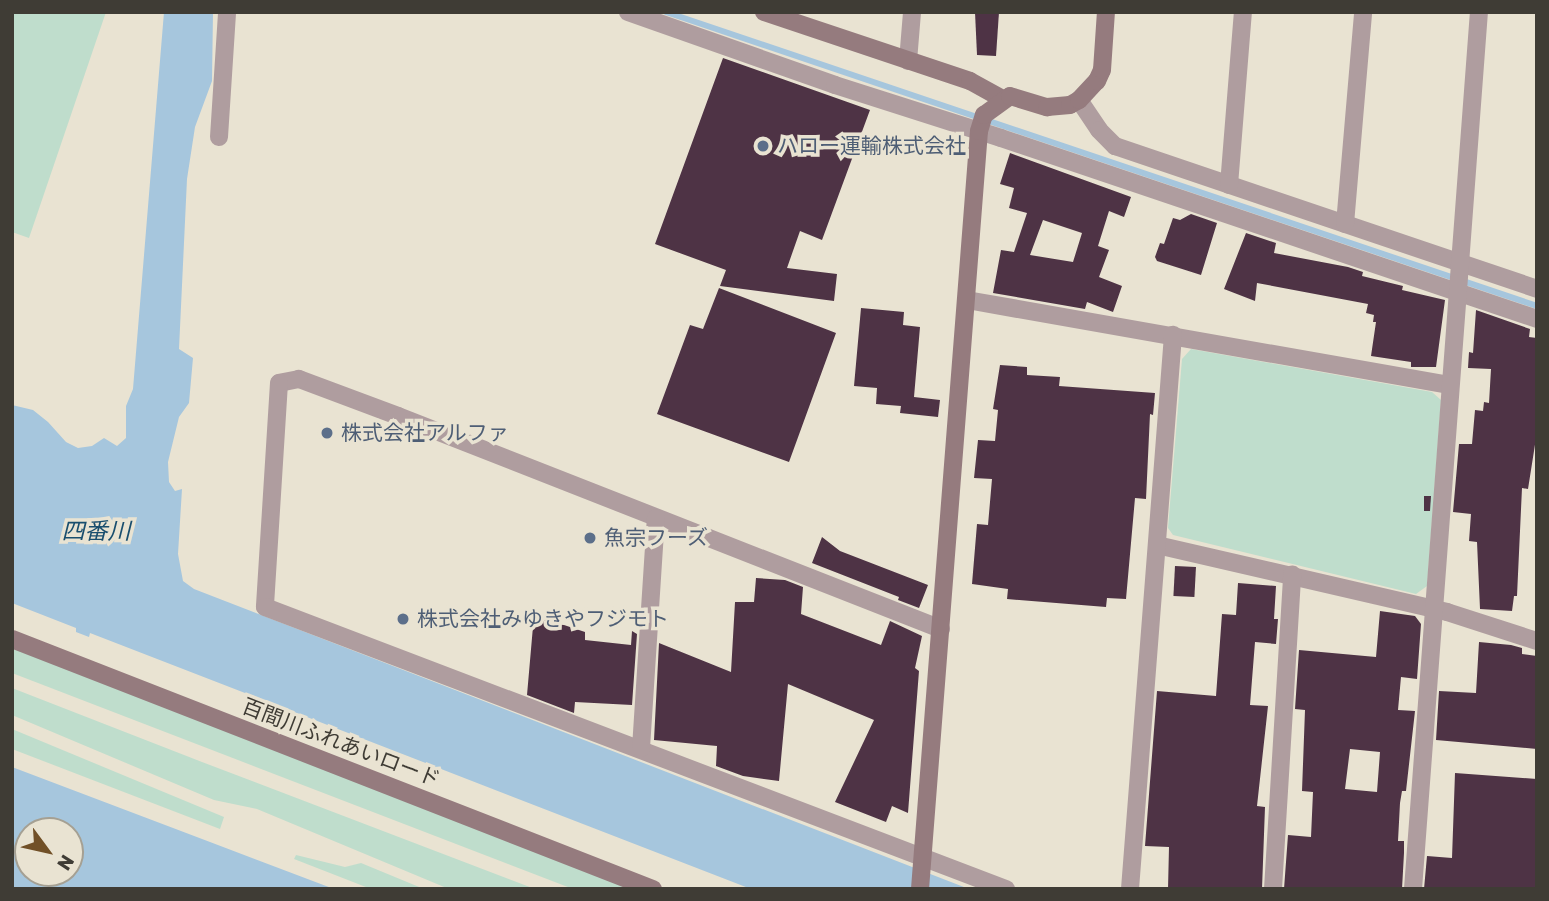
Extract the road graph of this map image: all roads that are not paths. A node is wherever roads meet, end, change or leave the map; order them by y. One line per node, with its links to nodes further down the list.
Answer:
1 (227, 12): 13 (street)
2 (628, 12): 12 (street)
3 (764, 12): 9 (street)
4 (912, 12): 9 (street)
5 (1106, 12): 11 (street)
6 (1243, 12): 14 (street)
7 (1363, 12): 15 (street)
8 (1479, 12): 16 (street)
9 (908, 61): 10 (street)
10 (1002, 99): 11 (street); 12 (street)
11 (1079, 100): 14 (street)
12 (981, 124): 16 (street); 18 (street)
13 (219, 137)
14 (1229, 186): 15 (street)
15 (1345, 224): 16 (street)
16 (1458, 279): 17 (street); 19 (street); 21 (street)
17 (1537, 289)
18 (967, 300): 20 (street); 26 (street)
19 (1537, 318)
20 (1172, 335): 21 (street); 23 (street)
21 (1449, 385): 25 (street)
22 (656, 518): 26 (street); 29 (street); 29 (street)
23 (1157, 545): 24 (street); 33 (street)
24 (1292, 575): 25 (street); 34 (street)
25 (1434, 609): 28 (street); 35 (street)
26 (941, 629): 30 (street)
27 (12, 639): 31 (street, 百間川ふれあいロード)
28 (1537, 641)
29 (641, 748): 30 (street)
30 (921, 873): 32 (street)
31 (653, 889)
32 (1006, 889)
33 (1130, 889)
34 (1273, 889)
35 (1413, 889)

